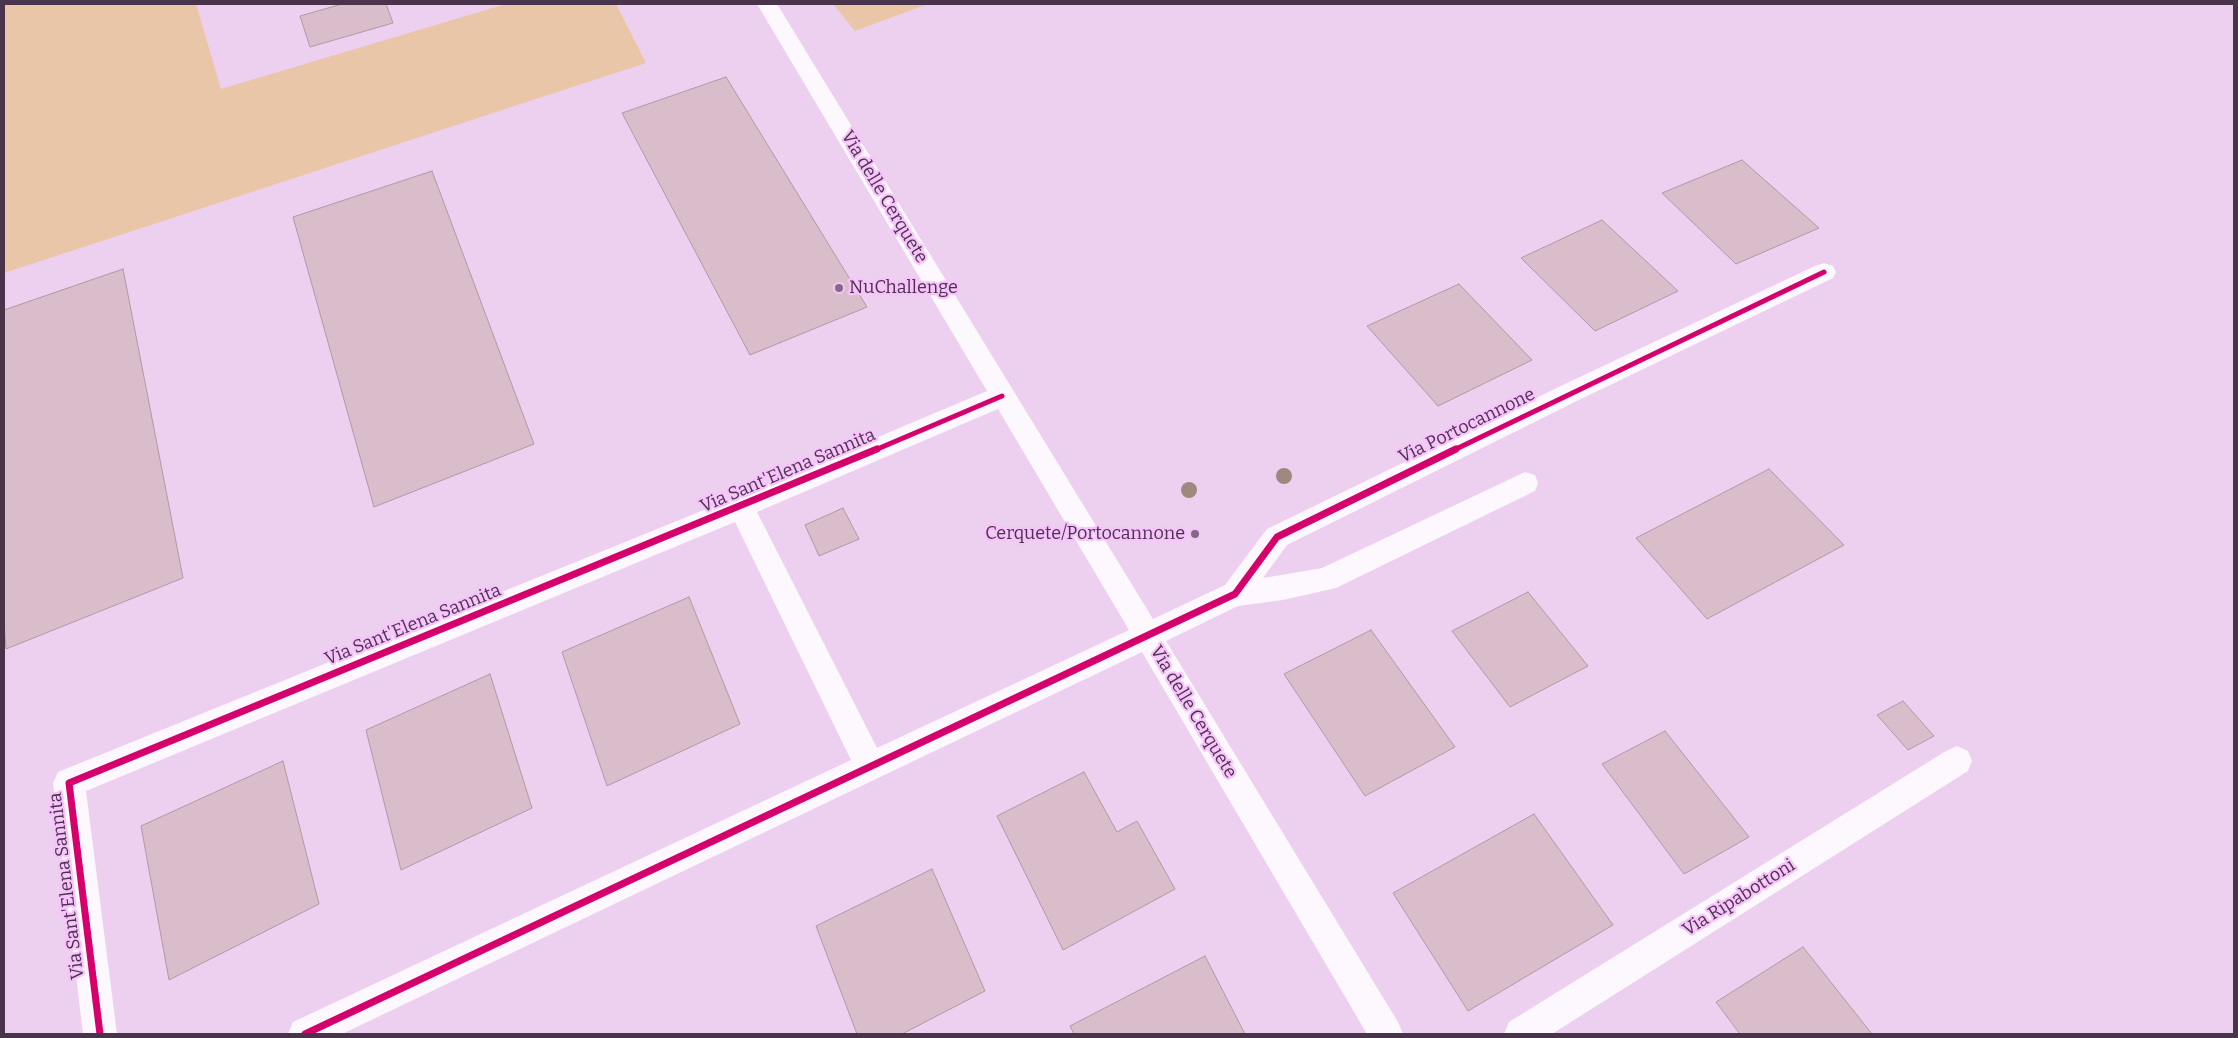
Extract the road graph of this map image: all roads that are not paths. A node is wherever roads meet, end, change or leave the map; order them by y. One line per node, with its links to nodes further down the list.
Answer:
1 (767, 4): 3 (street, Via delle Cerquete)
2 (1824, 272): 6 (street, Via Portocannone)
3 (1002, 396): 5 (street, Via Sant'Elena Sannita); 7 (street, Via delle Cerquete)
4 (1525, 483): 6 (street, Via Portocannone)
5 (741, 507): 9 (street); 10 (street, Via Sant'Elena Sannita)
6 (1236, 594): 7 (street, Via Portocannone)
7 (1147, 636): 9 (street); 12 (street, Via delle Cerquete)
8 (1956, 761): 13 (street, Via Ripabottoni)
9 (870, 766): 11 (street)
10 (100, 1034)
11 (304, 1034)
12 (1386, 1034)
13 (1521, 1034)

